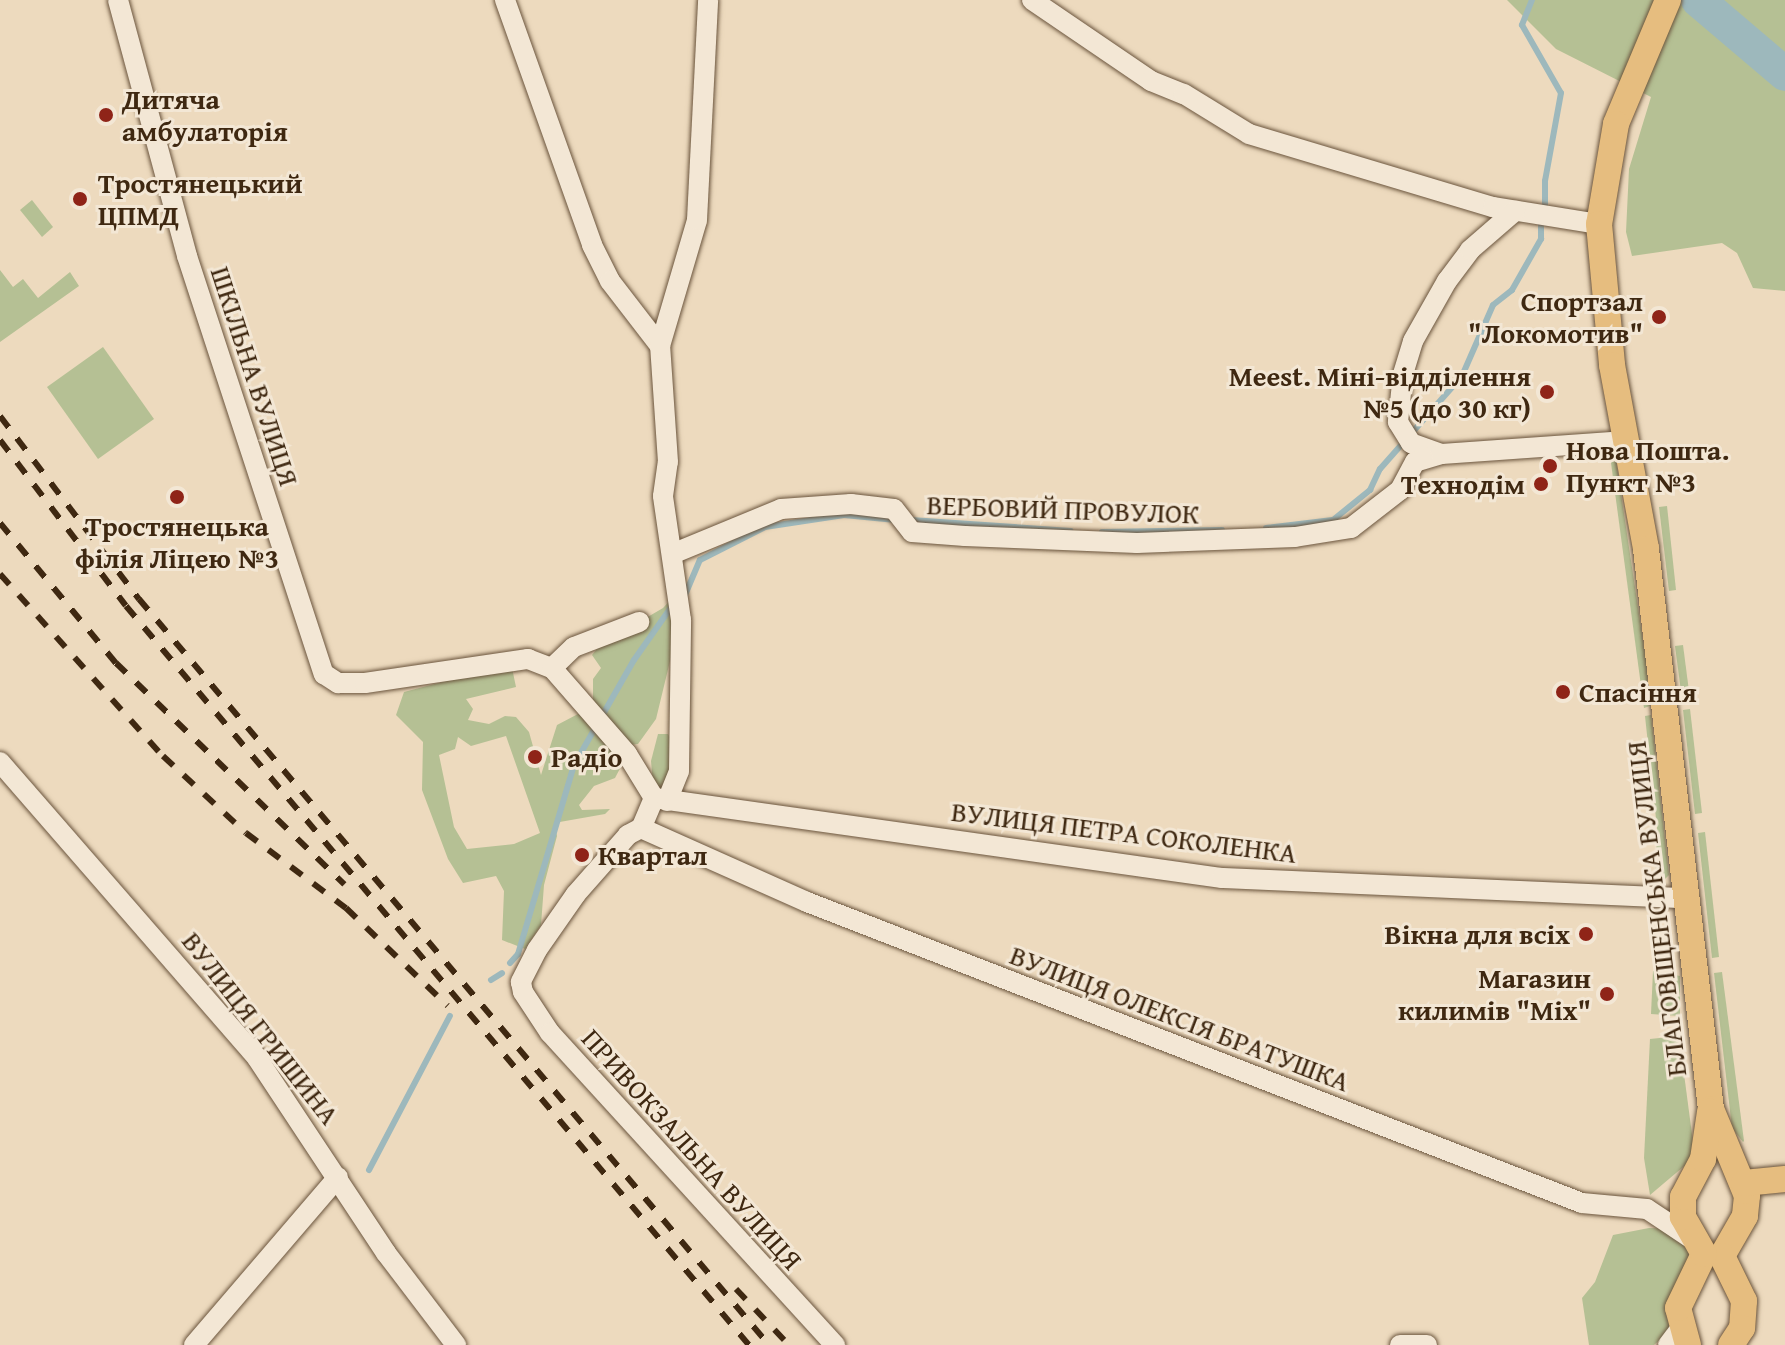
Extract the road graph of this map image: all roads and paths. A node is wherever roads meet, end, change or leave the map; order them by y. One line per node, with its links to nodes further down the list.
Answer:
1 (118, 0): 13 (street, ШКІЛЬНА ВУЛИЦЯ)
2 (505, 0): 8 (street)
3 (708, 0): 8 (street)
4 (1032, 0): 6 (street)
5 (1668, 0): 7 (main road, БЛАГОВІЩЕНСЬКА ВУЛИЦЯ)
6 (1515, 211): 7 (street); 10 (street, ВЕРБОВИЙ ПРОВУЛОК)
7 (1599, 224): 9 (main road, БЛАГОВІЩЕНСЬКА ВУЛИЦЯ)
8 (660, 346): 11 (street)
9 (1627, 441): 10 (street, ВЕРБОВИЙ ПРОВУЛОК); 17 (main road, БЛАГОВІЩЕНСЬКА ВУЛИЦЯ)
10 (1441, 454): 11 (street, ВЕРБОВИЙ ПРОВУЛОК)
11 (672, 554): 15 (street)
12 (639, 622): 13 (street)
13 (552, 668): 15 (street)
14 (0, 762): 21 (street, ВУЛИЦЯ ГРИШИНА)
15 (660, 800): 16 (street); 17 (street, ВУЛИЦЯ ПЕТРА СОКОЛЕНКА)
16 (641, 828): 25 (street, ВУЛИЦЯ ОЛЕКСІЯ БРАТУШКА); 31 (street, ПРИВОКЗАЛЬНА ВУЛИЦЯ)
17 (1687, 898): 18 (main road, БЛАГОВІЩЕНСЬКА ВУЛИЦЯ)
18 (1711, 1109): 19 (main road, БЛАГОВІЩЕНСЬКА ВУЛИЦЯ); 20 (main road, БЛАГОВІЩЕНСЬКА ВУЛИЦЯ)
19 (1730, 1157): 20 (main road); 23 (main road, БЛАГОВІЩЕНСЬКА ВУЛИЦЯ)
20 (1703, 1159): 24 (main road, БЛАГОВІЩЕНСЬКА ВУЛИЦЯ)
21 (338, 1177): 29 (street); 30 (street, ВУЛИЦЯ ГРИШИНА)
22 (1785, 1179): 23 (main road)
23 (1744, 1183): 28 (main road)
24 (1683, 1193): 25 (street); 26 (main road)
25 (1647, 1209): 26 (street, ВУЛИЦЯ ОЛЕКСІЯ БРАТУШКА)
26 (1700, 1256): 27 (main road)
27 (1679, 1340)
28 (1738, 1340)
29 (194, 1345)
30 (456, 1345)
31 (835, 1345)
32 (1400, 1345): 33 (street)
33 (1427, 1345)

